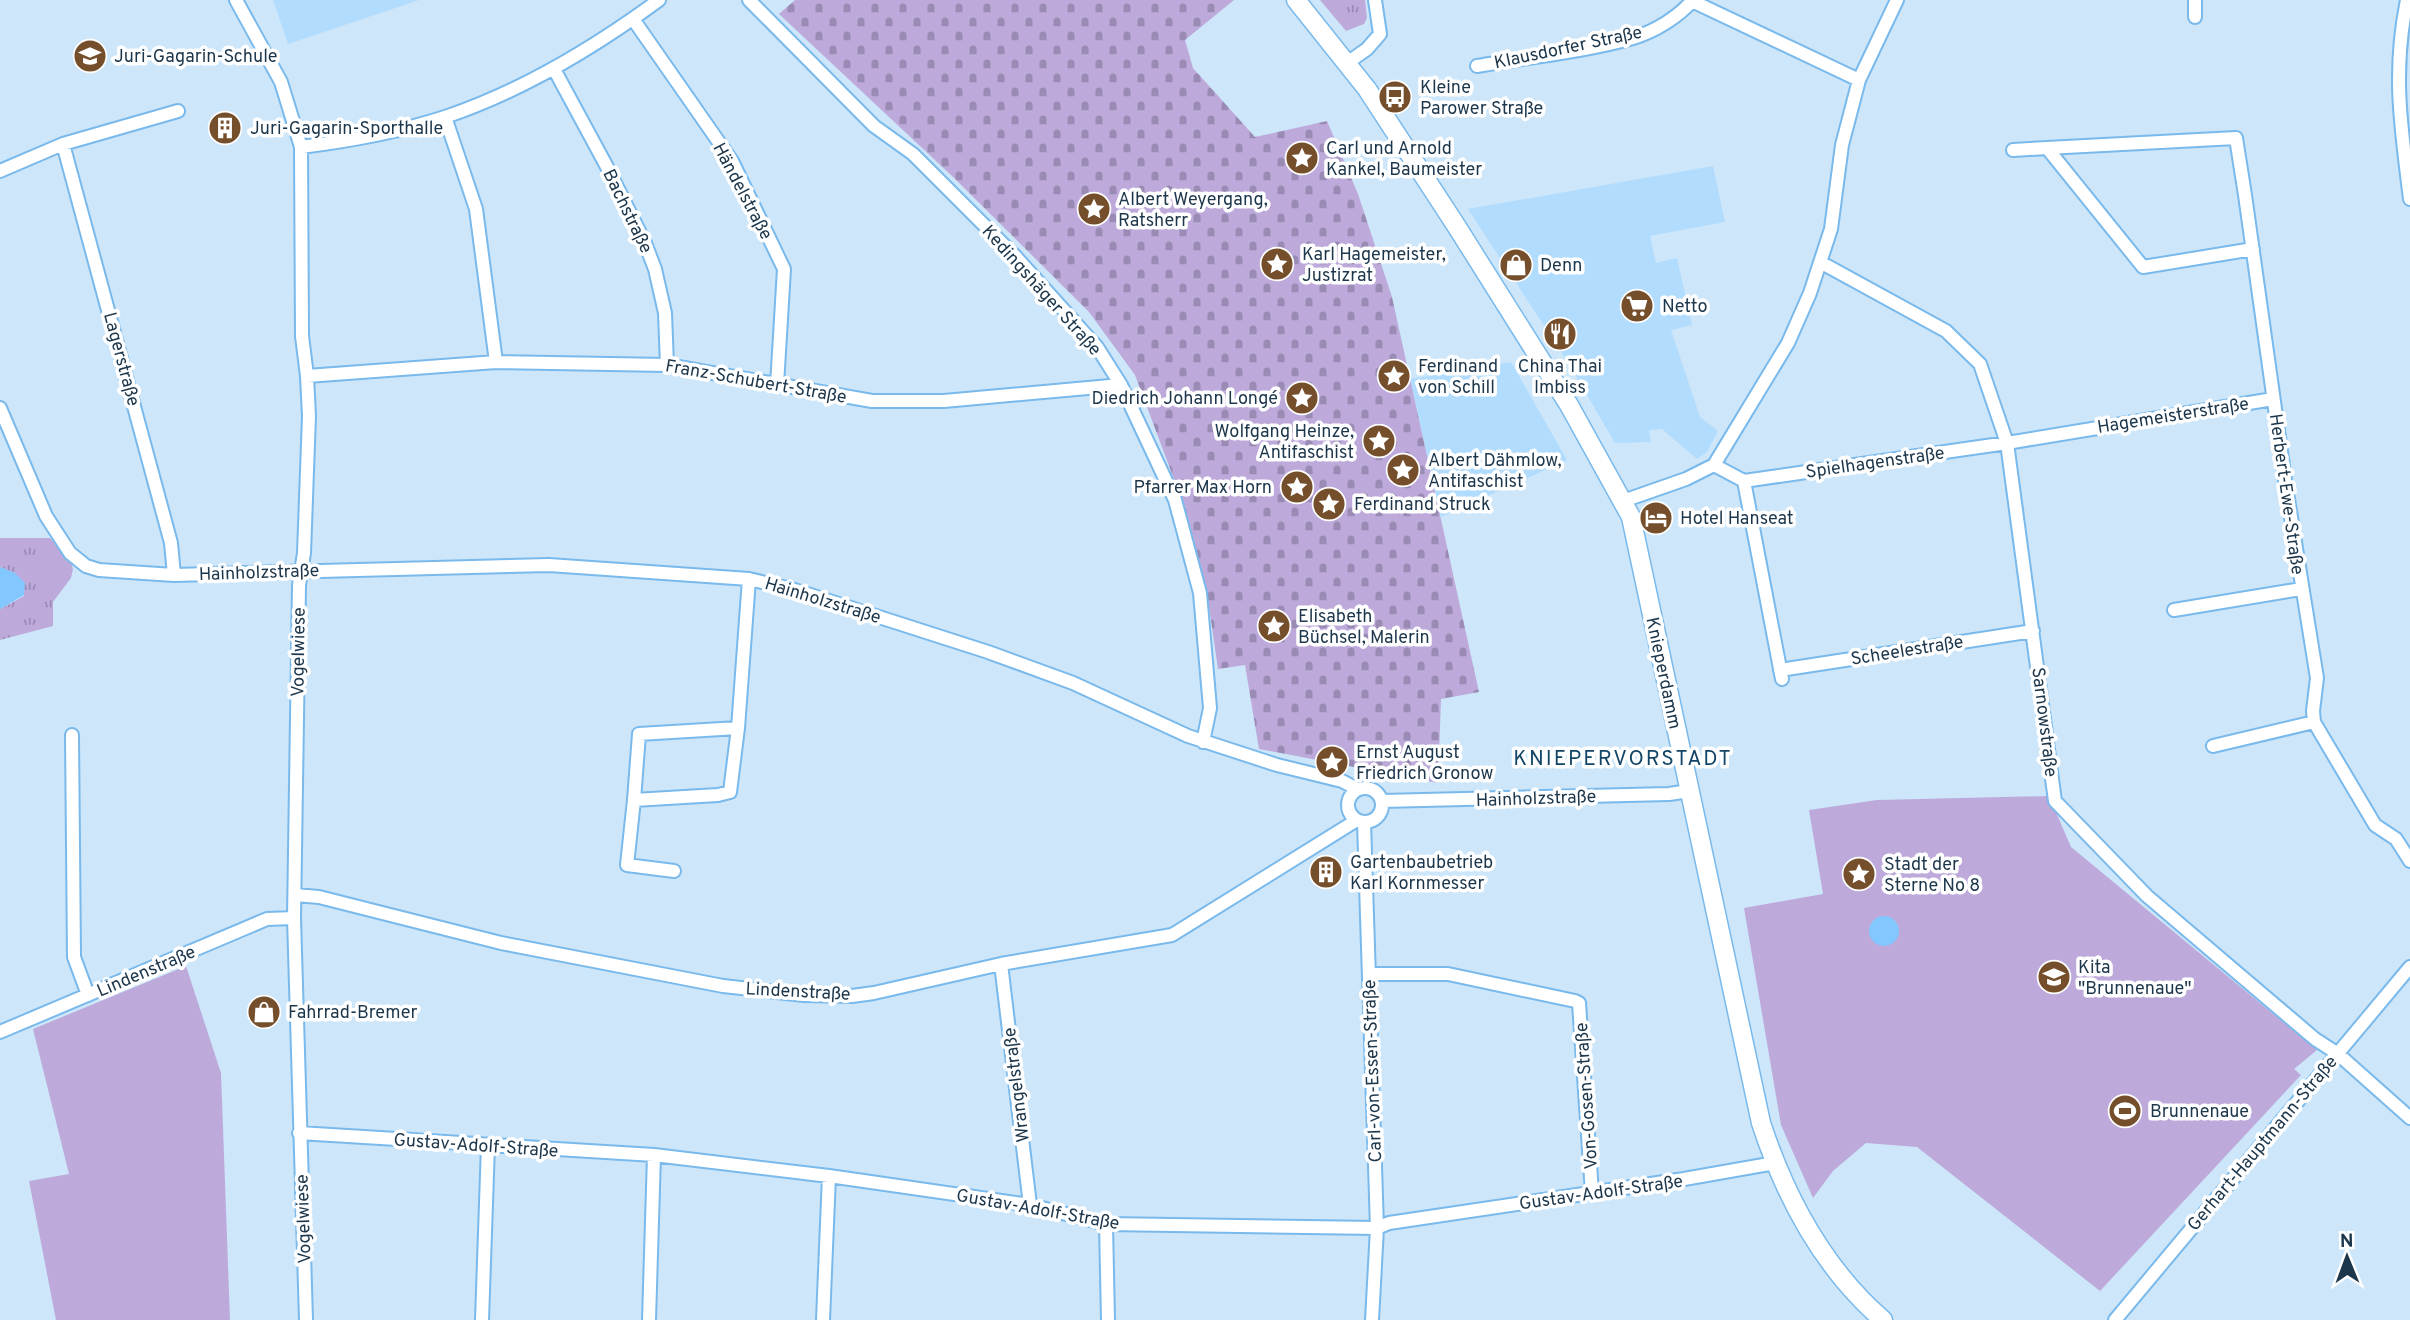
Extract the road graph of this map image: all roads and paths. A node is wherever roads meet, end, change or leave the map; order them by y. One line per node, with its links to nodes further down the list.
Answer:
1 (236, 0): 19 (street, Vogelwiese)
2 (659, 0): 11 (street)
3 (749, 0): 30 (street, Kedingshäger Straße)
4 (1296, 0): 12 (main road, Knieperdamm)
5 (1375, 0): 12 (street)
6 (1897, 0): 15 (street)
7 (2195, 0): 10 (street)
8 (2407, 0): 23 (street)
9 (1692, 1): 13 (street, Klausdorfer Straße); 15 (street)
10 (2196, 17)
11 (633, 19): 14 (street); 29 (street, Händelstraße)
12 (1347, 63): 36 (main road, Knieperdamm)
13 (1477, 66)
14 (554, 69): 17 (street); 27 (street, Bachstraße)
15 (1859, 80): 25 (street)
16 (178, 111): 18 (street)
17 (445, 117): 19 (street); 26 (street)
18 (63, 144): 22 (street); 38 (street, Lagerstraße)
19 (301, 148): 28 (street, Vogelwiese)
20 (2047, 148): 21 (street, Hagemeisterstraße); 24 (street); 24 (street, Hagemeisterstraße)
21 (2013, 150)
22 (0, 171)
23 (2410, 199)
24 (2253, 250): 31 (street, Hagemeisterstraße)
25 (1821, 262): 33 (street, Sarnowstraße); 34 (street)
26 (496, 362): 27 (street, Franz-Schubert-Straße); 28 (street, Franz-Schubert-Straße)
27 (667, 365): 29 (street, Franz-Schubert-Straße)
28 (307, 376): 37 (street, Vogelwiese)
29 (777, 385): 30 (street, Franz-Schubert-Straße)
30 (1121, 385): 46 (street, Kedingshäger Straße)
31 (2273, 399): 33 (street, Hagemeisterstraße); 40 (street, Herbert-Ewe-Straße)
32 (0, 408): 38 (street, Hainholzstraße)
33 (2007, 443): 35 (street, Spielhagenstraße); 42 (street, Sarnowstraße)
34 (1714, 465): 35 (street); 36 (street)
35 (1744, 481): 42 (street, Scheelestraße)
36 (1623, 500): 49 (main road, Knieperdamm)
37 (300, 571): 38 (street, Hainholzstraße); 39 (street, Hainholzstraße); 55 (street, Vogelwiese)
38 (174, 575)
39 (749, 579): 44 (street); 46 (street, Hainholzstraße)
40 (2301, 589): 41 (street, Herbert-Ewe-Straße); 43 (street, Herbert-Ewe-Straße)
41 (2174, 610)
42 (2033, 631): 62 (street, Sarnowstraße)
43 (2314, 722): 47 (street); 53 (street)
44 (738, 728): 50 (street); 50 (street)
45 (72, 735): 60 (street)
46 (1203, 742): 48 (street, Hainholzstraße)
47 (2213, 746)
48 (1357, 789): 51 (street); 52 (street)
49 (1689, 791): 51 (street, Hainholzstraße); 67 (main road, Knieperdamm)
50 (635, 800): 54 (street)
51 (1382, 801): 52 (street)
52 (1360, 821): 57 (street, Lindenstraße); 59 (street, Carl-von-Essen-Straße)
53 (2410, 861)
54 (674, 871)
55 (295, 895): 56 (street, Vogelwiese); 57 (street, Lindenstraße)
56 (294, 918): 60 (street, Lindenstraße); 64 (street, Vogelwiese)
57 (1001, 964): 70 (street, Wrangelstraße)
58 (2410, 967): 62 (street, Gerhart-Hauptmann-Straße)
59 (1368, 974): 69 (street, Von-Gosen-Straße); 72 (street, Carl-von-Essen-Straße)
60 (88, 995): 61 (street, Lindenstraße)
61 (0, 1032)
62 (2338, 1055): 63 (street, Sarnowstraße); 80 (street, Gerhart-Hauptmann-Straße)
63 (2410, 1118)
64 (299, 1133): 65 (street, Gustav-Adolf-Straße); 73 (street, Vogelwiese)
65 (488, 1145): 66 (street, Gustav-Adolf-Straße); 74 (street)
66 (654, 1155): 68 (street, Gustav-Adolf-Straße); 75 (street)
67 (1775, 1163): 69 (street, Gustav-Adolf-Straße); 79 (main road, Knieperdamm)
68 (830, 1176): 70 (street, Gustav-Adolf-Straße); 76 (street)
69 (1592, 1193): 72 (street, Gustav-Adolf-Straße)
70 (1030, 1205): 71 (street, Gustav-Adolf-Straße)
71 (1106, 1224): 72 (street, Gustav-Adolf-Straße); 77 (street)
72 (1377, 1228): 78 (street, Carl-von-Essen-Straße)
73 (306, 1320)
74 (482, 1320)
75 (649, 1320)
76 (823, 1320)
77 (1108, 1320)
78 (1372, 1320)
79 (1883, 1320)
80 (2115, 1320)

